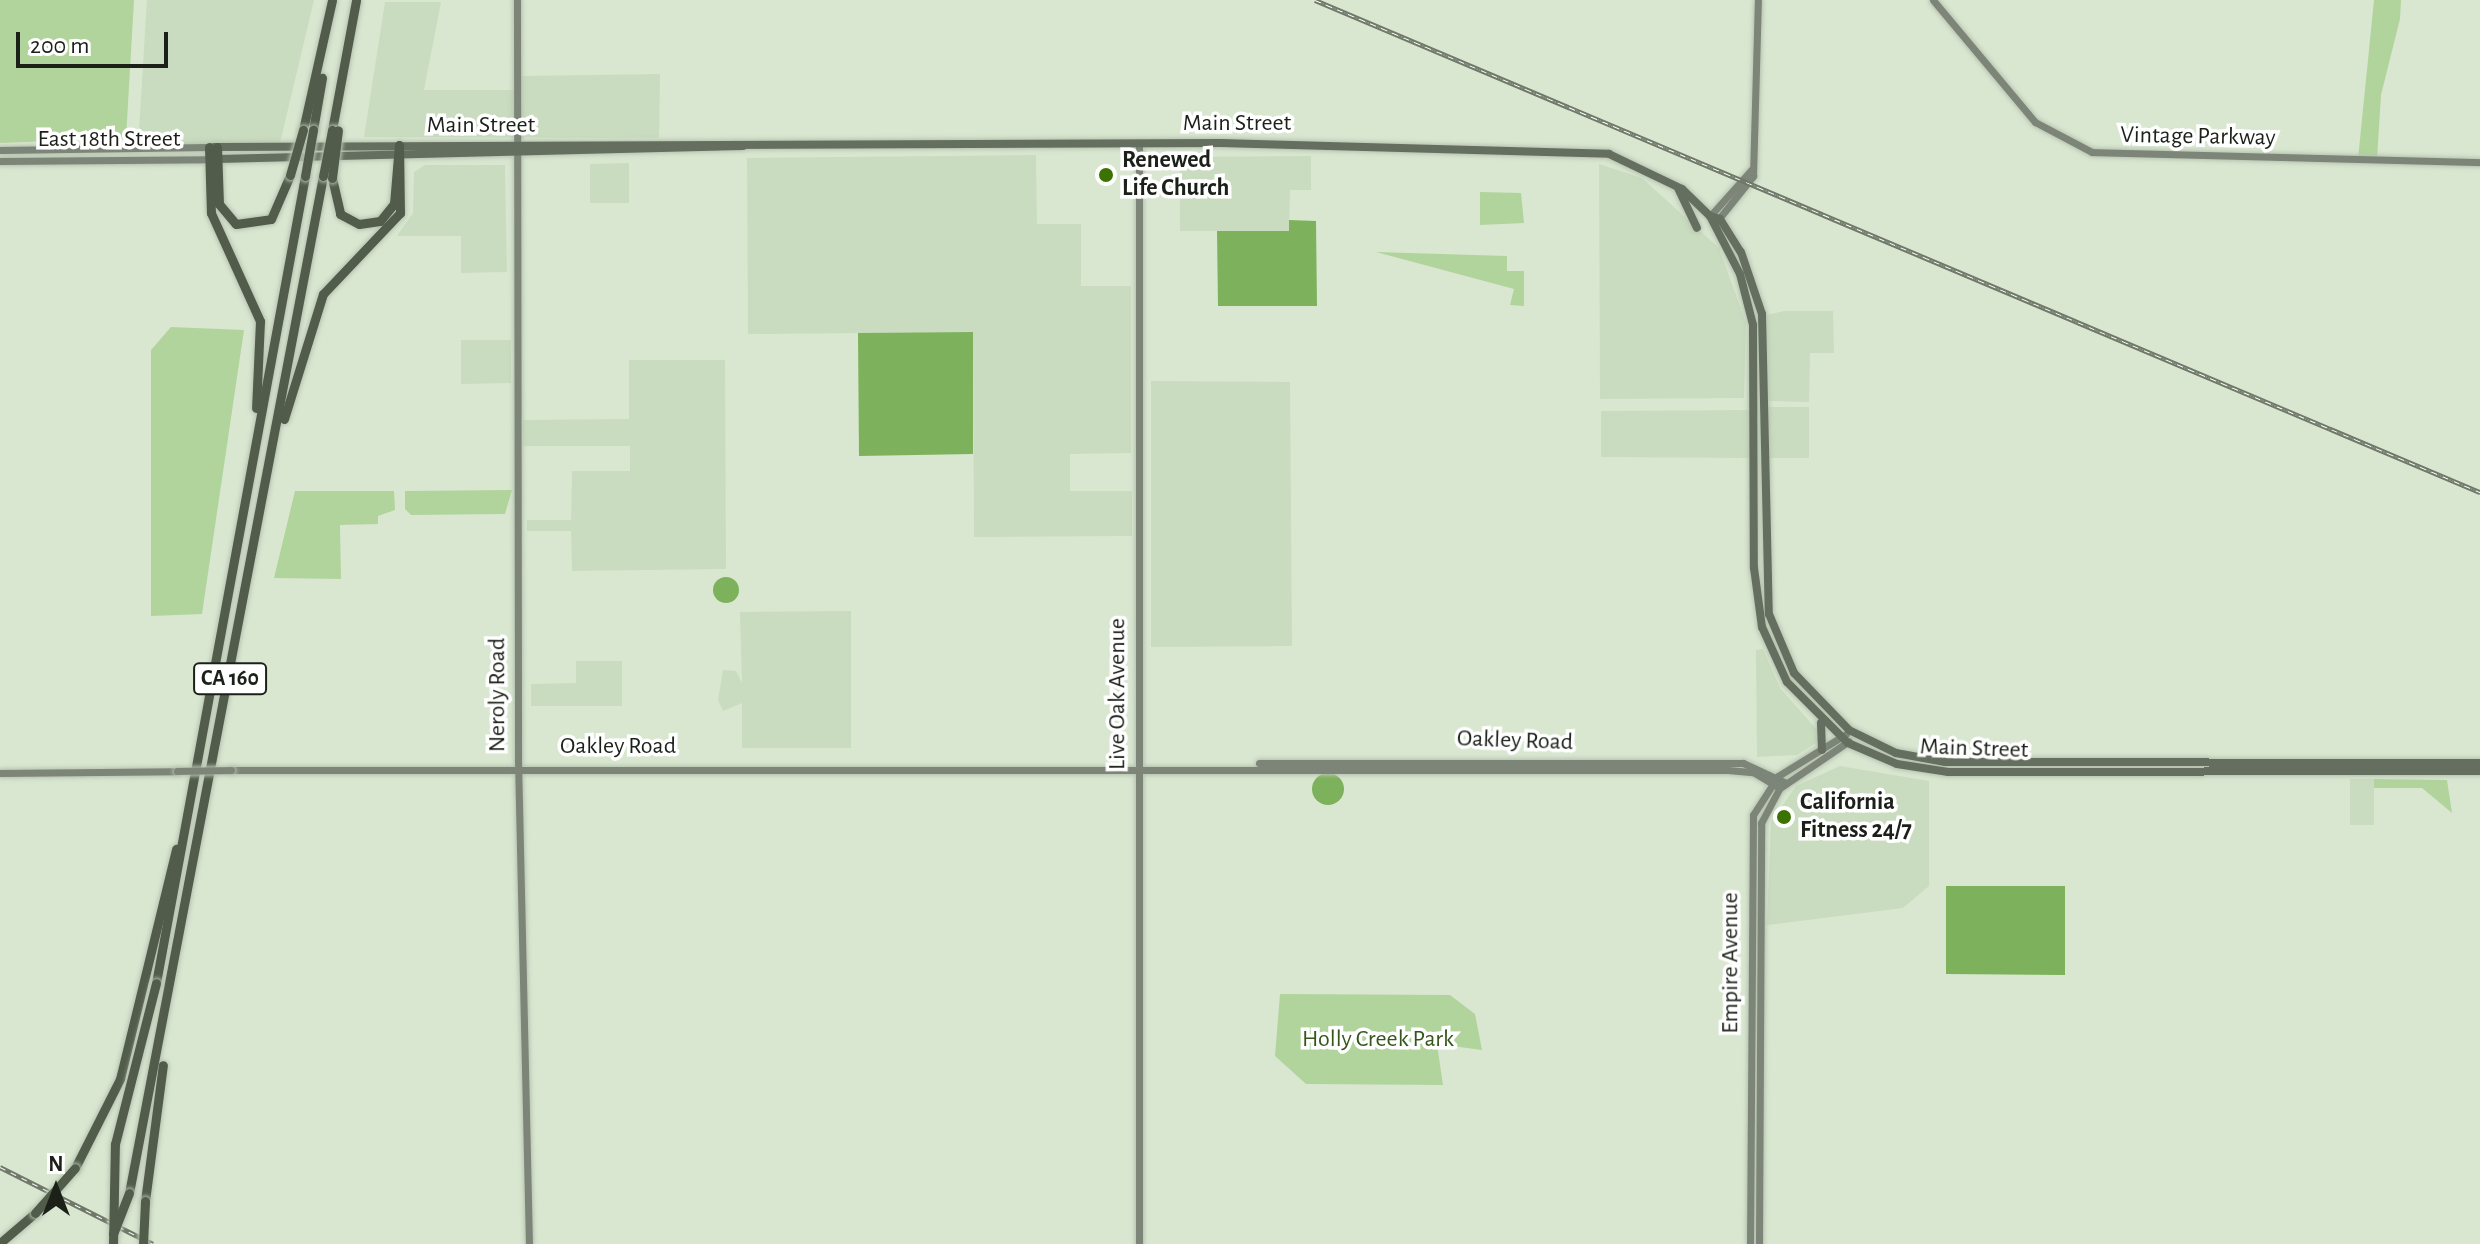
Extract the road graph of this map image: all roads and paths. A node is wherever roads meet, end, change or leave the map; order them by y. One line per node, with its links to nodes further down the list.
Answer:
1 (334, 0): 6 (highway, CA 160)
2 (517, 0): 9 (street, Neroly Road)
3 (1758, 0): 20 (street)
4 (1933, 0): 17 (street, Vintage Parkway)
5 (356, 1): 18 (highway, CA 160, bridge)
6 (308, 130): 15 (highway, bridge); 23 (highway, CA 160, bridge)
7 (1139, 143): 10 (main road, Main Street); 19 (main road, Main Street); 29 (street, Live Oak Avenue)
8 (399, 145): 9 (main road, Main Street); 11 (main road, Main Street); 14 (highway)
9 (516, 146): 10 (main road, Main Street); 13 (street, Neroly Road)
10 (743, 146): 13 (main road, Main Street)
11 (213, 147): 12 (street, East 18th Street); 15 (highway)
12 (0, 150)
13 (517, 157): 14 (main road, Main Street); 30 (street, Neroly Road)
14 (399, 158): 15 (main road, Main Street); 18 (highway); 22 (highway)
15 (214, 159): 16 (street, East 18th Street); 23 (highway)
16 (0, 161)
17 (2480, 162)
18 (328, 177): 22 (highway, CA 160)
19 (1676, 184): 20 (main road, Main Street); 21 (main road)
20 (1714, 220): 24 (main road, Main Street); 25 (main road, Main Street)
21 (1697, 228)
22 (268, 473): 37 (highway, CA 160)
23 (237, 538): 35 (highway, CA 160)
24 (1819, 719): 26 (main road, Main Street); 27 (main road)
25 (1851, 731): 26 (street, Empire Avenue); 28 (main road, Main Street)
26 (1844, 740): 27 (street, Empire Avenue); 31 (main road, Main Street); 34 (street, Empire Avenue)
27 (1822, 750): 33 (street, Empire Avenue)
28 (2480, 763)
29 (1137, 767): 30 (street, Oakley Road); 33 (street, Oakley Road); 43 (street, Live Oak Avenue)
30 (518, 768): 32 (street, Oakley Road, bridge); 42 (street, Neroly Road)
31 (2480, 771)
32 (0, 773)
33 (1775, 779): 34 (street, Oakley Road); 36 (street, Empire Avenue)
34 (1783, 786): 38 (street, Empire Avenue)
35 (192, 787): 39 (highway, CA 160, bridge); 40 (highway, bridge)
36 (1751, 961): 38 (street); 44 (street, Empire Avenue)
37 (172, 994): 40 (highway, CA 160, bridge); 41 (highway, bridge)
38 (1760, 995): 45 (street, Empire Avenue)
39 (0, 1243)
40 (110, 1244)
41 (143, 1244)
42 (529, 1244)
43 (1139, 1244)
44 (1750, 1244)
45 (1759, 1244)

